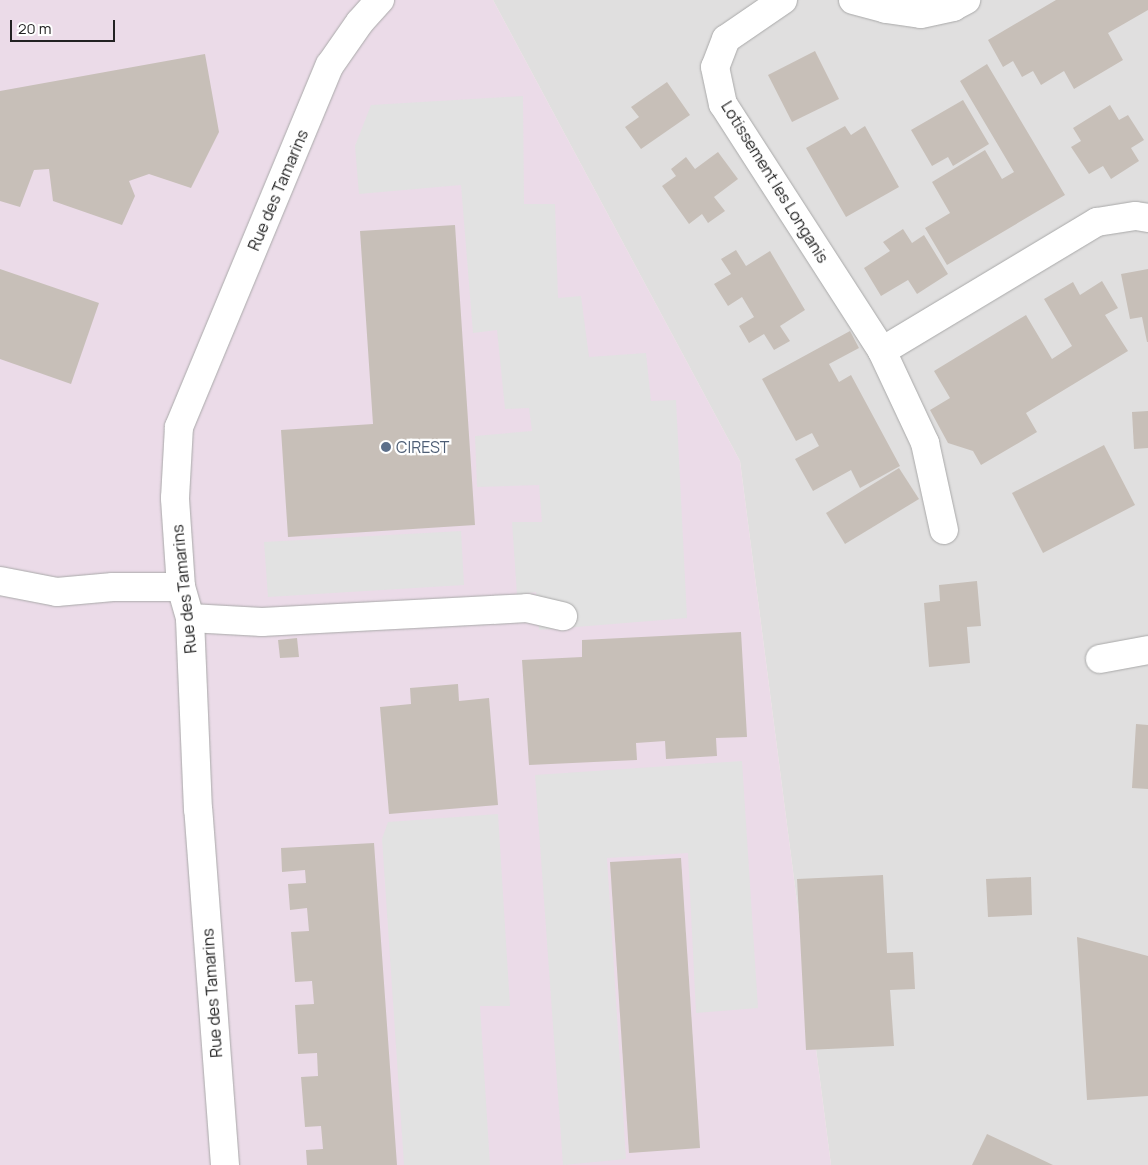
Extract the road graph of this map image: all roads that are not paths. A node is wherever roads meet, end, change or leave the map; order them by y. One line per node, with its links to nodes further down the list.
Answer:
1 (380, 0): 5 (street, Rue des Tamarins)
2 (782, 0): 7 (street, Lotissement les Longanis)
3 (853, 0): 4 (street)
4 (966, 0)
5 (360, 11): 10 (street, Rue des Tamarins)
6 (1148, 218): 7 (street)
7 (882, 351): 8 (street, Lotissement les Longanis)
8 (944, 530)
9 (0, 581): 10 (street)
10 (181, 587): 12 (street, Rue des Tamarins)
11 (563, 616): 12 (street)
12 (190, 618): 15 (street, Rue des Tamarins)
13 (1148, 650): 14 (street)
14 (1100, 659)
15 (225, 1165)

